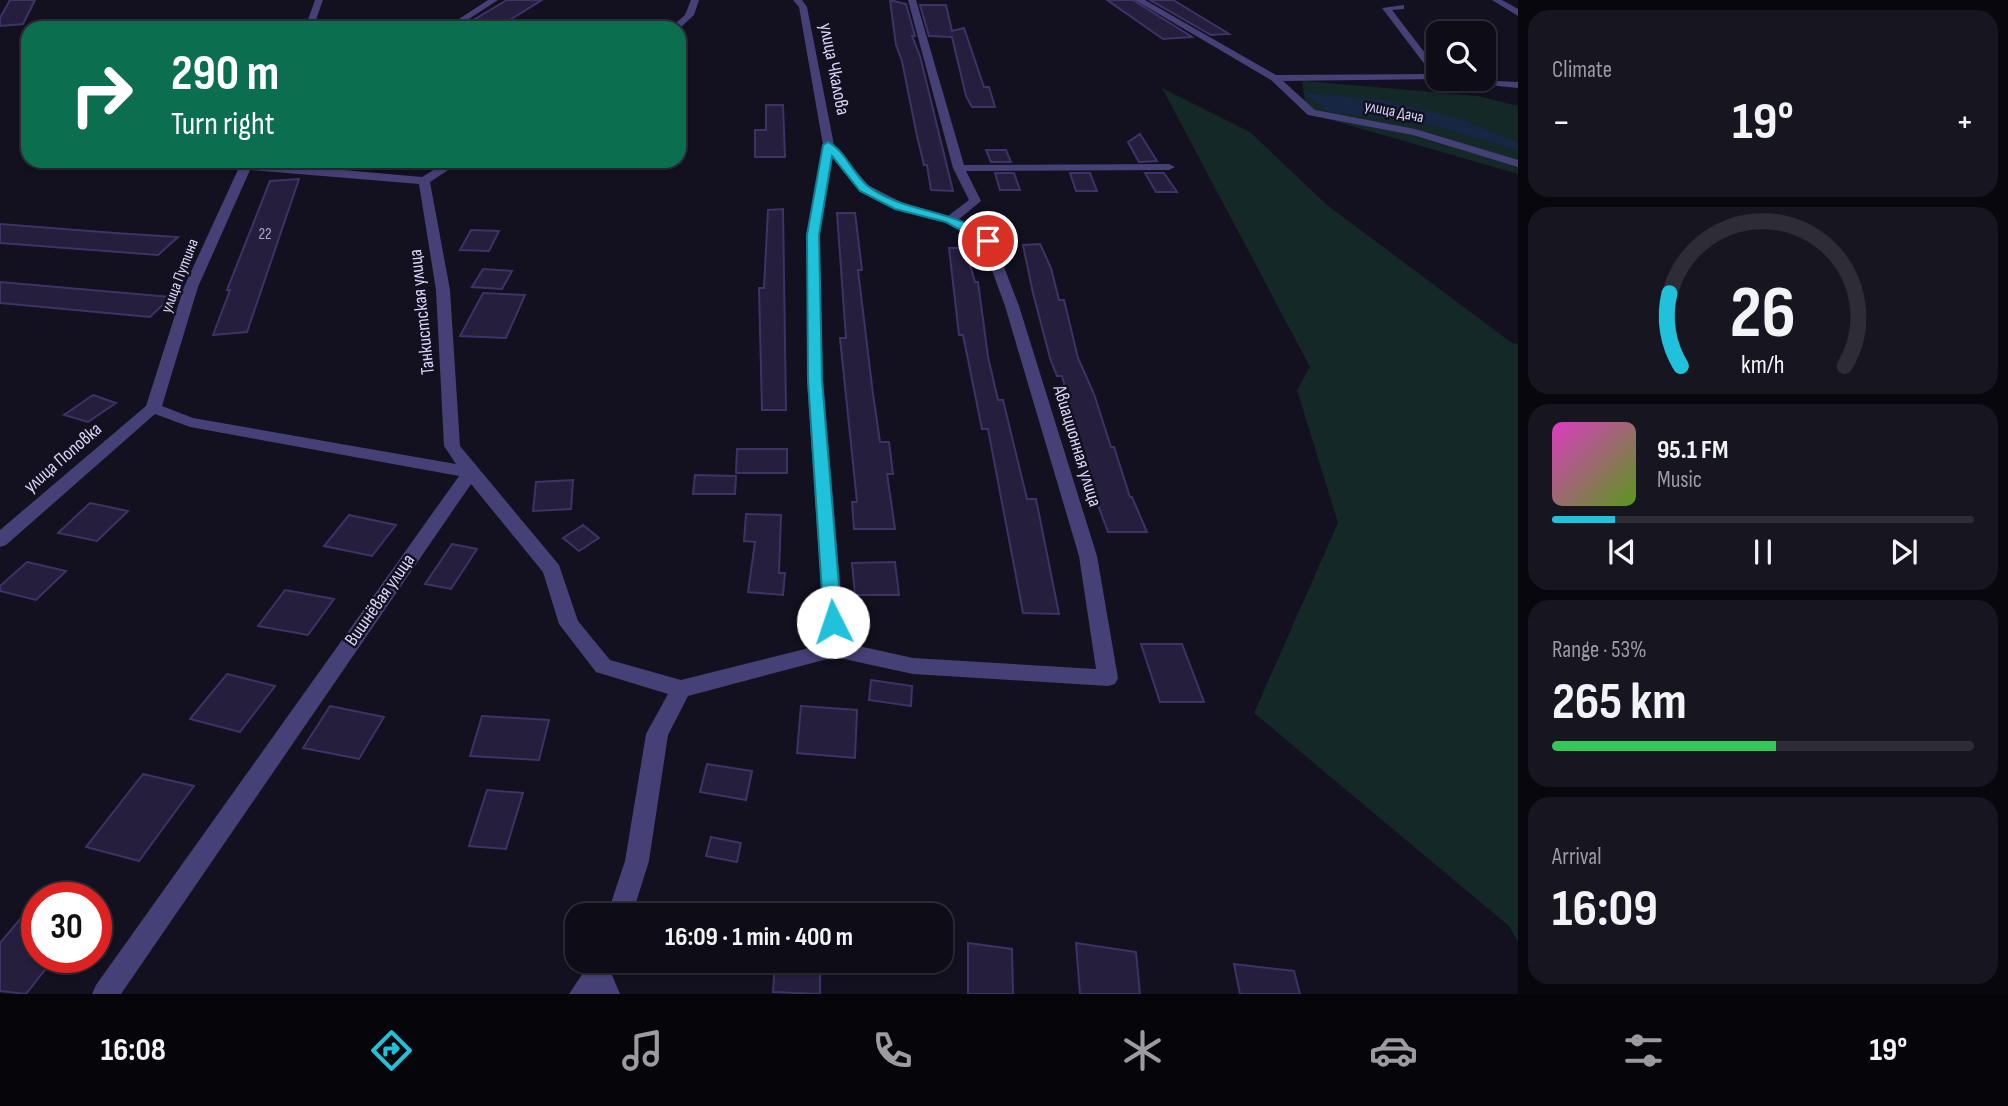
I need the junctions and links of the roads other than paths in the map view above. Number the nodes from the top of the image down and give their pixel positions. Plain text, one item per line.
1 (319, 0) edge
2 (494, 0) edge
3 (695, 0) edge
4 (797, 0) edge
5 (912, 0) edge
6 (1139, 0) edge
7 (1390, 0) edge
8 (1496, 0) edge
9 (1518, 13) edge
10 (312, 21) edge
11 (460, 21) edge
12 (684, 21) edge
13 (1426, 60) edge
14 (1426, 76) edge
15 (1274, 78) junction
16 (1496, 83) edge
17 (1518, 85) edge
18 (828, 145) junction
19 (1518, 164) edge
20 (1170, 167) dead end
21 (245, 168) edge
22 (296, 168) edge
23 (445, 168) edge
24 (959, 168) junction
25 (424, 181) junction
26 (950, 220) junction
27 (153, 408) junction
28 (470, 472) junction
29 (0, 540) edge
30 (835, 649) junction
31 (681, 689) junction
32 (623, 903) edge
33 (105, 994) edge

1 - 10 street
2 - 11 street
3 - 12 street
4 - 18 street, улица Чкалова
5 - 24 street
6 - 15 street, улица Дача
7 - 13 street
8 - 9 street
14 - 15 street, улица Дача
15 - 19 street, улица Дача
16 - 17 street
18 - 26 street
18 - 30 street, улица Чкалова
20 - 24 street
21 - 27 street, улица Путина
22 - 25 street
23 - 25 street
24 - 26 street
25 - 28 street, Танкистская улица
26 - 30 street, Авиационная улица
27 - 28 street
27 - 29 street, улица Поповка
28 - 31 street, Танкистская улица
28 - 33 street, Вишнёвая улица
30 - 31 street
31 - 32 street

